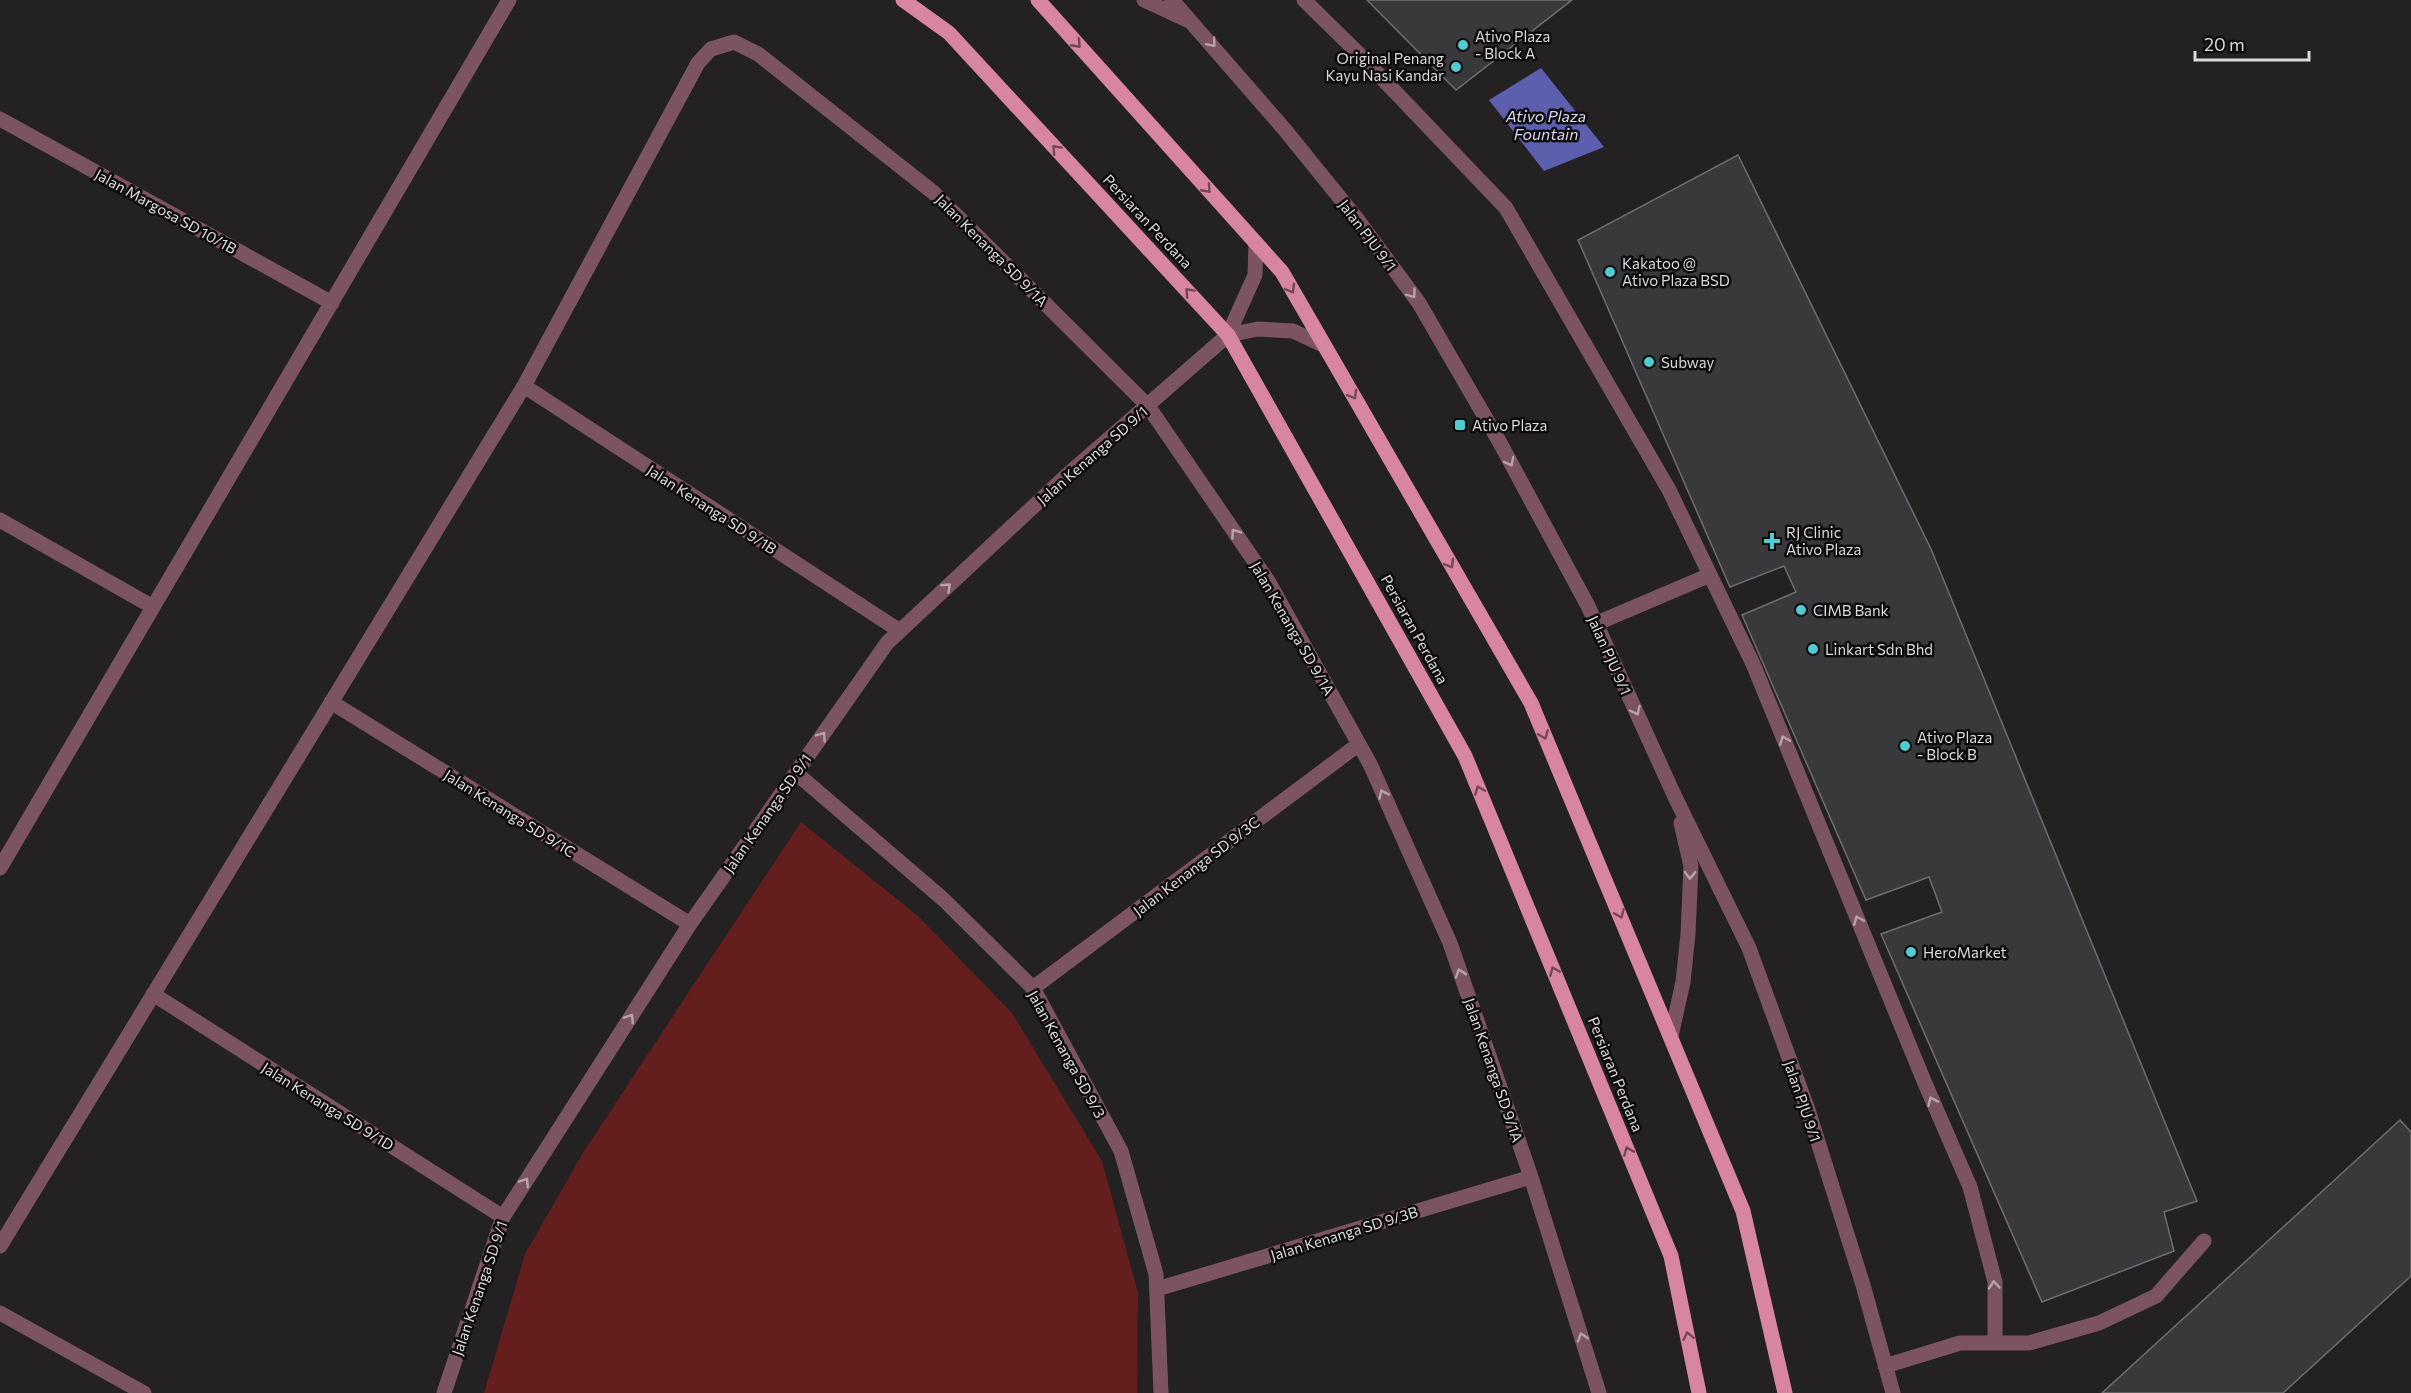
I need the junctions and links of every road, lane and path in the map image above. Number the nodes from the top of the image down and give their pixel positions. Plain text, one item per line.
1 (509, 0) edge
2 (903, 0) edge
3 (1038, 0) edge
4 (1144, 0) edge
5 (1172, 0) edge
6 (1304, 0) edge
7 (1194, 22) junction
8 (0, 119) edge
9 (1256, 243) junction
10 (332, 303) junction
11 (1228, 334) junction
12 (1323, 345) junction
13 (524, 386) junction
14 (1148, 406) junction
15 (0, 520) edge
16 (1710, 575) junction
17 (153, 607) junction
18 (1595, 624) junction
19 (900, 631) junction
20 (331, 702) junction
21 (1359, 744) junction
22 (796, 773) junction
23 (1675, 797) junction
24 (0, 868) edge
25 (690, 924) junction
26 (1033, 988) junction
27 (153, 994) junction
28 (1671, 1036) junction
29 (1531, 1177) junction
30 (503, 1217) junction
31 (2204, 1241) dead end
32 (0, 1246) edge
33 (1157, 1289) junction
34 (0, 1313) edge
35 (1995, 1343) junction
36 (1885, 1366) junction
37 (144, 1393) edge
38 (444, 1393) edge
39 (1161, 1393) edge
40 (1599, 1393) edge
41 (1699, 1393) edge
42 (1785, 1393) edge
43 (1893, 1393) edge

1 - 10 street
11 -> 2 main road, Persiaran Perdana
3 -> 9 main road
4 - 7 street
5 - 7 street, Jalan PJU 9/1
6 - 16 street
7 -> 18 street, Jalan PJU 9/1
8 - 10 street, Jalan Margosa SD 10/1B
9 - 11 street, Jalan Kenanga SD 9/1
9 -> 12 main road
10 - 17 street
11 - 12 street
11 - 14 street, Jalan Kenanga SD 9/1
41 -> 11 main road, Persiaran Perdana
12 -> 28 main road
13 - 14 street, Jalan Kenanga SD 9/1A
13 - 19 street, Jalan Kenanga SD 9/1B
13 - 20 street
19 -> 14 street, Jalan Kenanga SD 9/1
21 -> 14 street, Jalan Kenanga SD 9/1A
15 - 17 street
16 - 18 street
35 -> 16 street
17 - 24 street
18 -> 23 street, Jalan PJU 9/1
22 -> 19 street, Jalan Kenanga SD 9/1
20 - 25 street, Jalan Kenanga SD 9/1C
20 - 27 street
21 - 26 street, Jalan Kenanga SD 9/3C
29 -> 21 street, Jalan Kenanga SD 9/1A
22 - 25 street, Jalan Kenanga SD 9/1
22 - 26 street, Jalan Kenanga SD 9/3
23 -> 28 street
23 - 36 street, Jalan PJU 9/1
30 -> 25 street, Jalan Kenanga SD 9/1
26 - 33 street, Jalan Kenanga SD 9/3
27 - 30 street, Jalan Kenanga SD 9/1D
27 - 32 street
28 - 42 main road
29 - 33 street, Jalan Kenanga SD 9/3B
40 -> 29 street, Jalan Kenanga SD 9/1A
30 - 38 street, Jalan Kenanga SD 9/1
31 - 35 street
33 - 39 street, Jalan Kenanga SD 9/3
34 - 37 street
35 - 36 street
36 - 43 street, Jalan PJU 9/1

